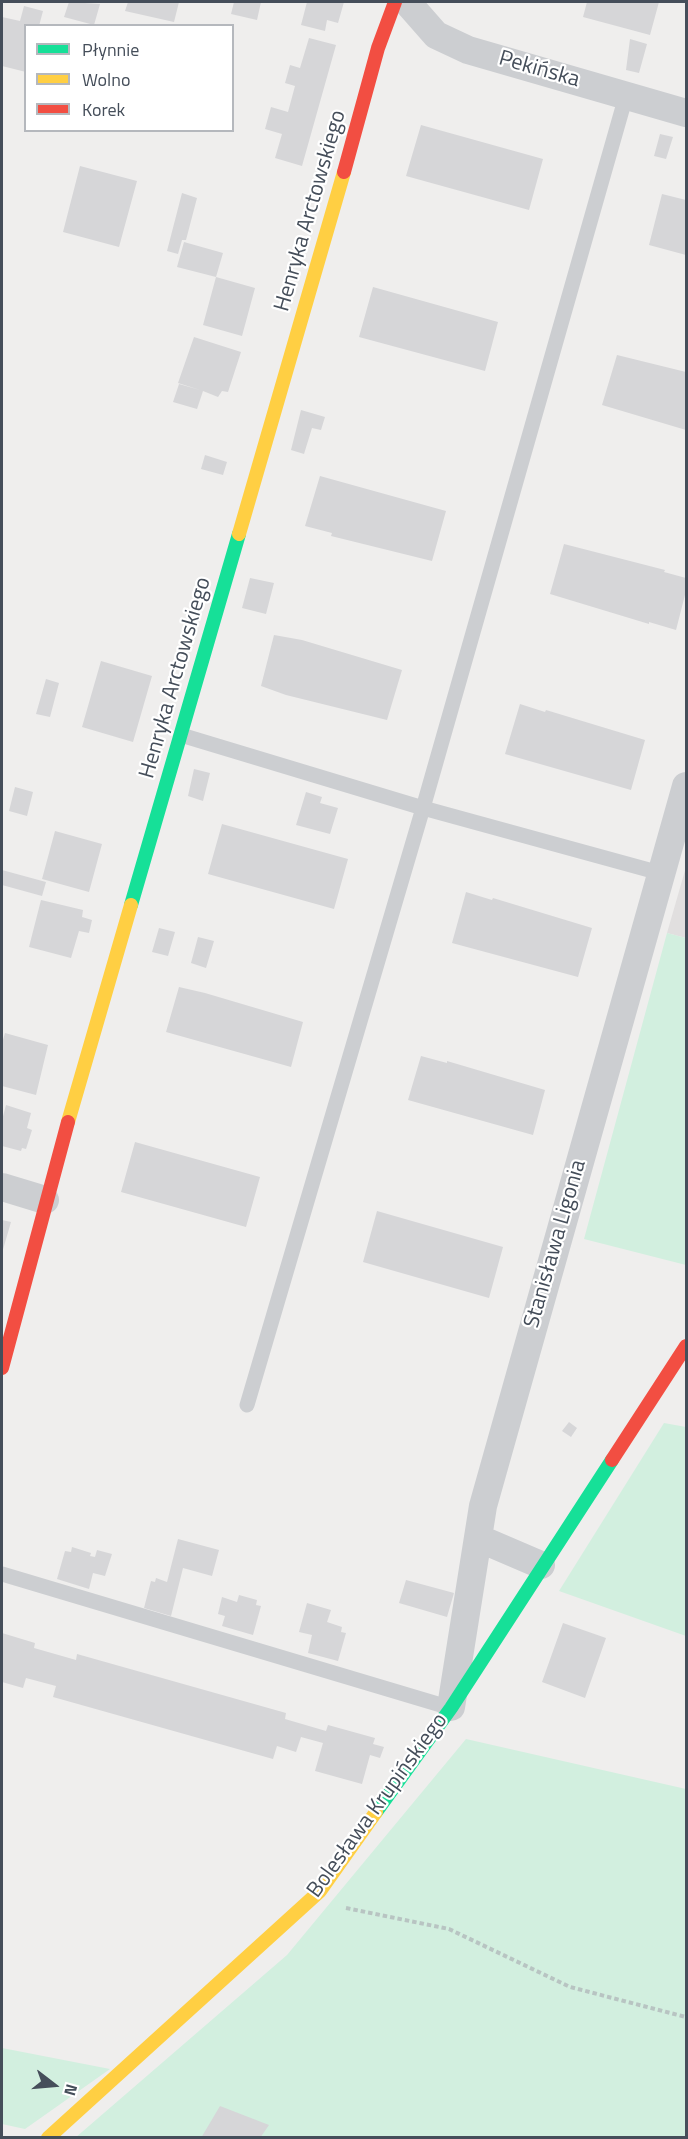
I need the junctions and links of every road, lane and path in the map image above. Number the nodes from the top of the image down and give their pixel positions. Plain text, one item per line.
1 (395, 2) edge
2 (407, 2) edge
3 (626, 96) junction
4 (687, 113) edge
5 (181, 735) junction
6 (687, 786) edge
7 (423, 807) junction
8 (660, 873) junction
9 (2, 1188) edge
10 (45, 1200) junction
11 (687, 1346) edge
12 (2, 1368) edge
13 (247, 1405) dead end
14 (478, 1538) junction
15 (541, 1565) junction
16 (2, 1574) edge
17 (451, 1708) junction
18 (320, 1891) junction
19 (687, 2017) edge
20 (48, 2138) edge

1 - 5 street, Henryka Arctowskiego
2 - 3 street, Pekińska
3 - 4 street, Pekińska
3 - 7 lane
5 - 7 lane
5 - 10 street, Henryka Arctowskiego
6 - 8 street, Stanisława Ligonia
7 - 8 lane
7 - 13 lane
8 - 14 street, Stanisława Ligonia
9 - 10 street
10 - 12 street, Henryka Arctowskiego
11 - 15 street, Bolesława Krupińskiego
14 - 15 street
14 - 17 street, Stanisława Ligonia
15 - 17 street, Bolesława Krupińskiego
16 - 17 lane
17 - 18 street, Bolesława Krupińskiego
18 - 19 path
18 - 20 street, Bolesława Krupińskiego

